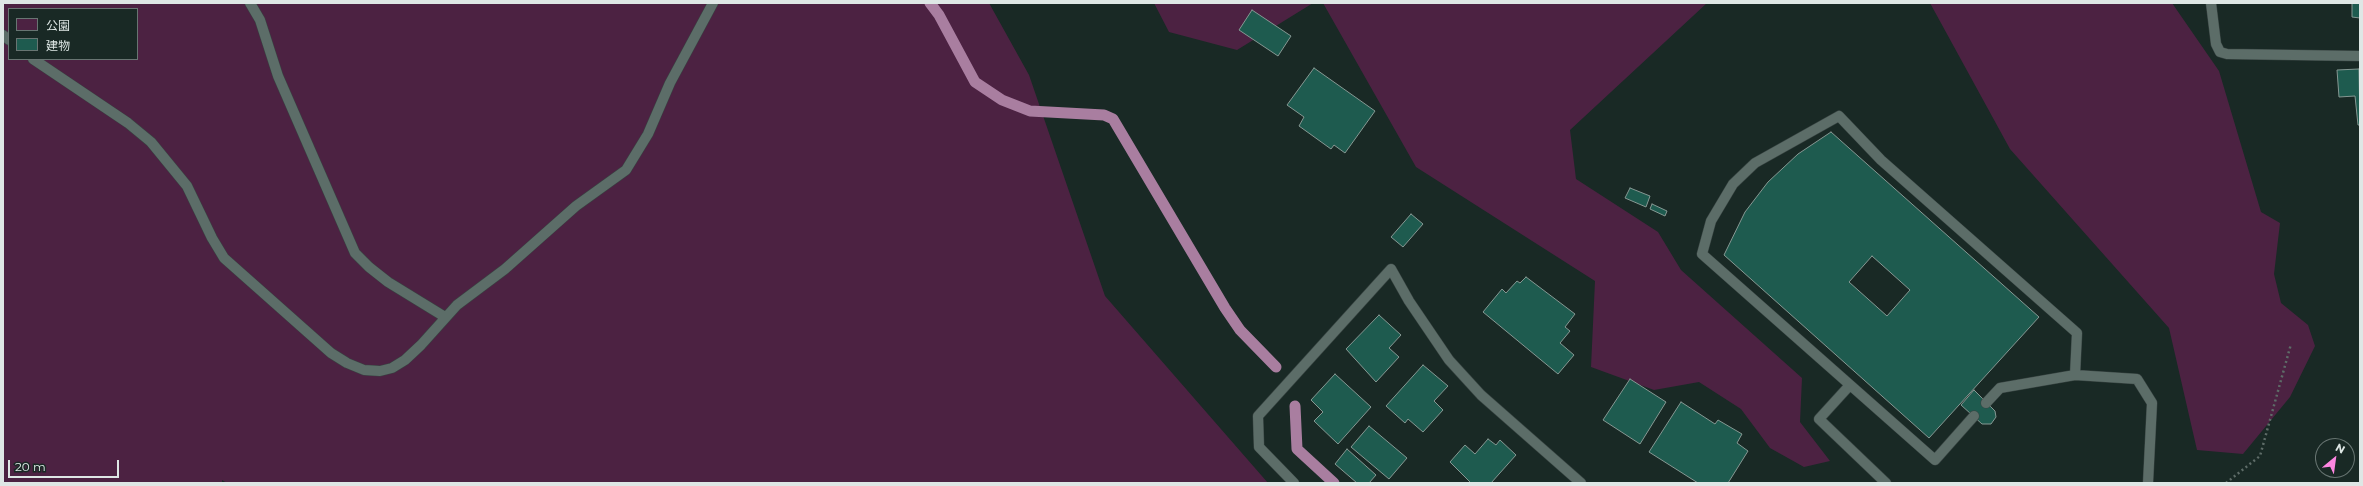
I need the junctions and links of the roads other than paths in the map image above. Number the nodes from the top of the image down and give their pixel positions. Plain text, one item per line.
1 (250, 3) edge
2 (713, 3) edge
3 (2211, 3) edge
4 (2360, 56) edge
5 (35, 60) edge
6 (445, 317) junction
7 (2075, 375) junction
8 (1850, 385) junction
9 (1986, 403) dead end
10 (1974, 416) dead end
11 (1294, 483) edge
12 (1581, 483) edge
13 (1886, 483) edge
14 (2148, 483) edge

1 - 6 lane
2 - 6 lane
3 - 4 lane
5 - 6 lane
7 - 8 lane
7 - 9 lane
7 - 14 lane
8 - 10 lane
8 - 13 lane
11 - 12 lane

